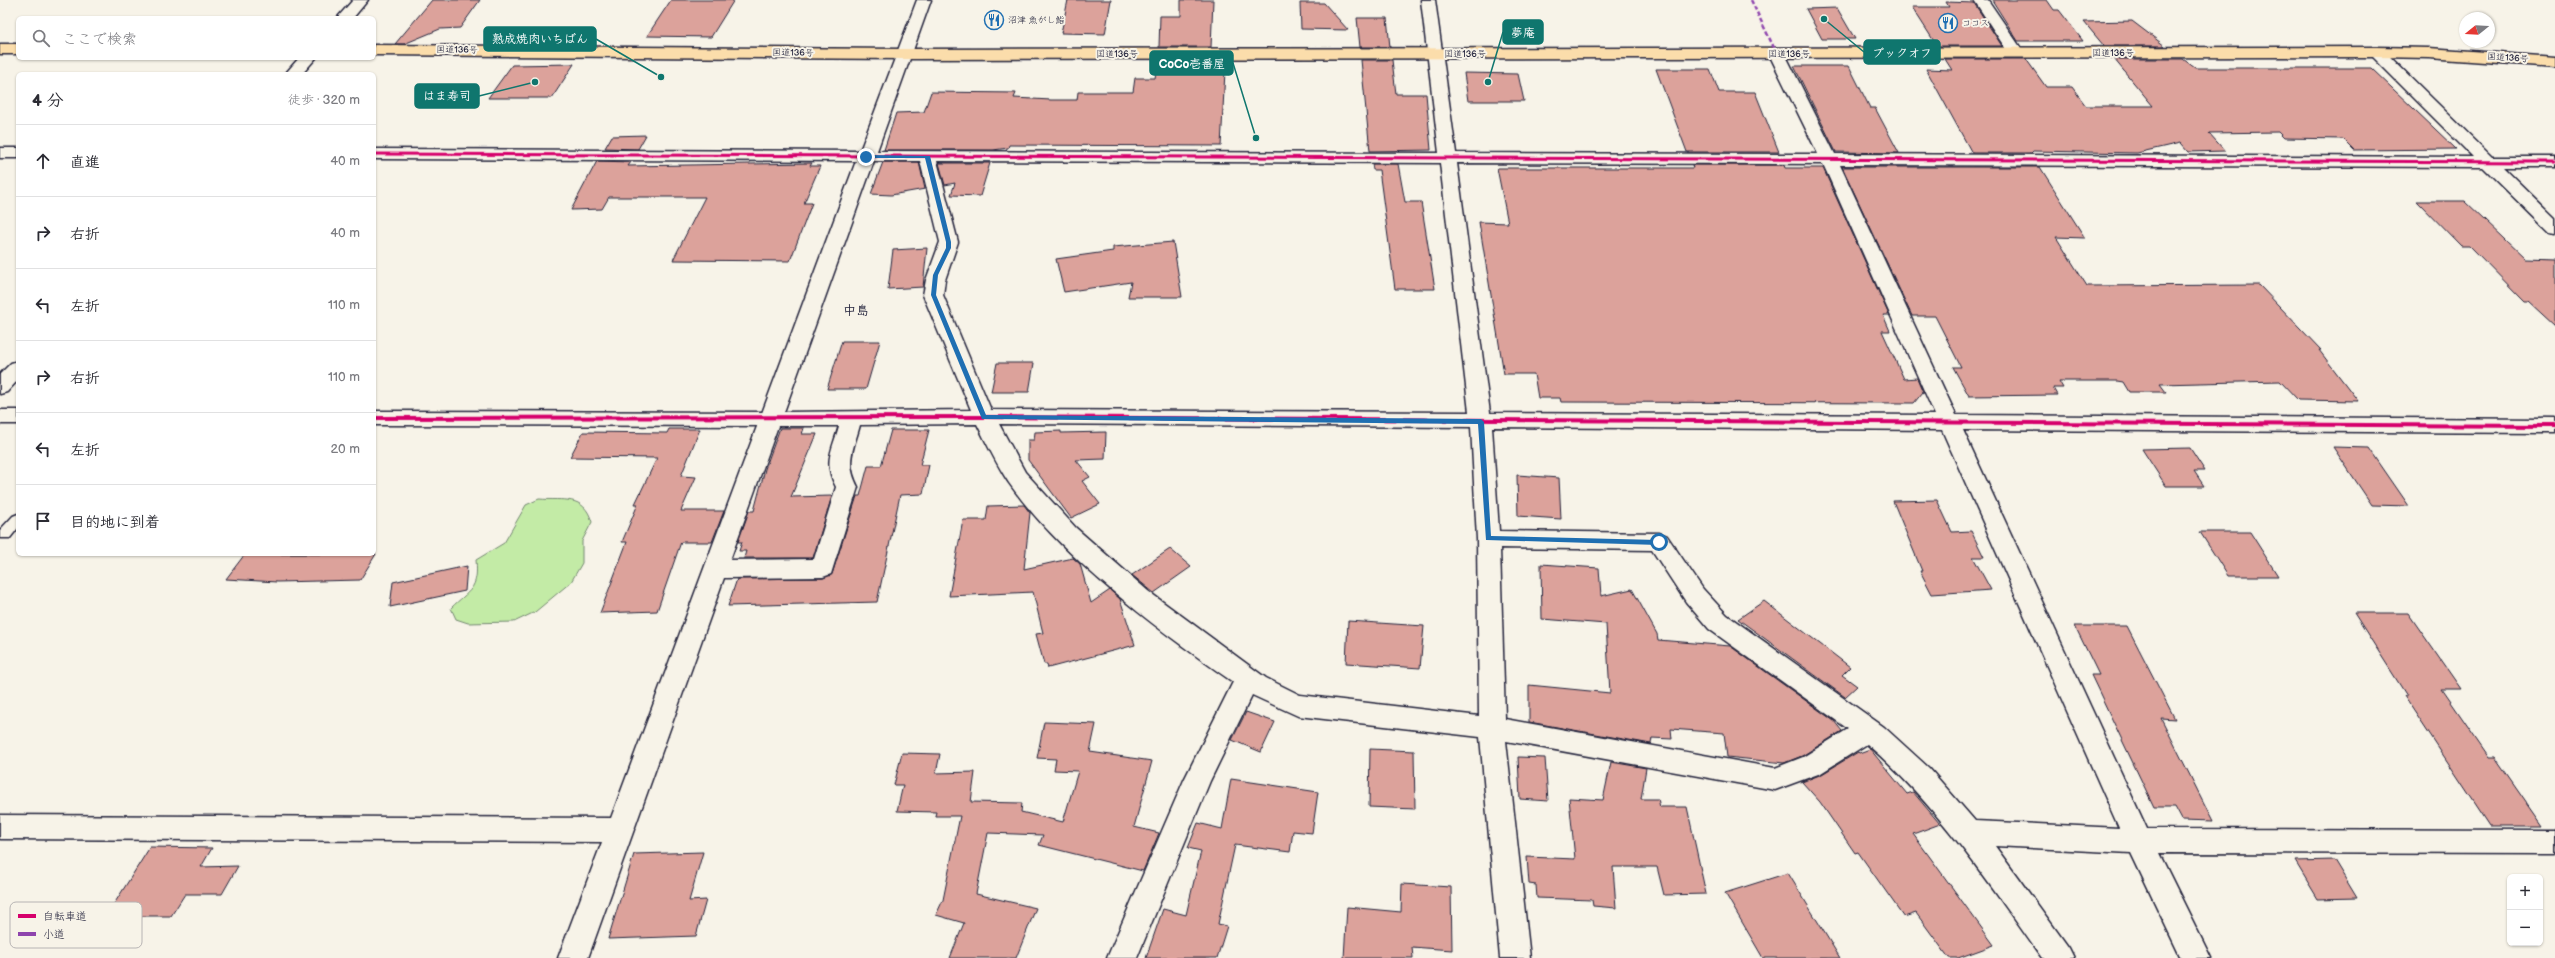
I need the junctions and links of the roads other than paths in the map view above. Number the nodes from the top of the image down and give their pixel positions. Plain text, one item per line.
1 (361, 0) edge
2 (924, 0) edge
3 (1428, 0) edge
4 (1981, 0) edge
5 (347, 16) edge
6 (0, 49) edge
7 (16, 49) edge
8 (376, 50) edge
9 (2376, 52) junction
10 (904, 54) junction
11 (1436, 54) junction
12 (1777, 54) junction
13 (2017, 54) junction
14 (306, 60) edge
15 (2555, 62) edge
16 (295, 72) edge
17 (0, 153) edge
18 (16, 153) edge
19 (376, 154) edge
20 (927, 156) junction
21 (866, 157) junction
22 (1448, 159) junction
23 (1830, 161) junction
24 (2488, 162) junction
25 (2555, 162) edge
26 (2555, 228) edge
27 (16, 370) edge
28 (0, 387) edge
29 (0, 417) edge
30 (16, 417) edge
31 (984, 417) junction
32 (376, 418) edge
33 (852, 418) junction
34 (771, 419) junction
35 (1481, 422) junction
36 (1949, 423) junction
37 (2555, 426) edge
38 (16, 521) edge
39 (5, 534) dead end
40 (1488, 539) junction
41 (716, 569) junction
42 (1247, 679) junction
43 (1492, 728) junction
44 (1867, 730) junction
45 (0, 827) edge
46 (619, 830) junction
47 (1968, 833) junction
48 (2139, 841) junction
49 (2555, 842) edge
50 (573, 958) edge
51 (1122, 958) edge
52 (1515, 958) edge
53 (2058, 958) edge
54 (2196, 958) edge

1 - 5 street
2 - 10 street
3 - 11 street
4 - 13 street
6 - 7 highway
8 - 10 highway, 国道136号
9 - 13 highway, 国道136号
9 - 15 highway, 国道136号
9 - 24 street
10 - 11 highway, 国道136号
10 - 21 street
11 - 12 highway, 国道136号
11 - 22 street
12 - 13 highway, 国道136号
12 - 23 street
14 - 16 street
17 - 18 street
19 - 21 street
20 - 21 street
20 - 22 street
20 - 31 street
21 - 34 street
22 - 23 street
22 - 35 street
23 - 24 street
23 - 36 street
24 - 25 street
24 - 26 street
27 - 28 street
29 - 30 street
31 - 33 street
31 - 35 street
31 - 42 street
32 - 34 street
33 - 34 street
33 - 41 street
34 - 41 street
35 - 36 street
35 - 40 street
36 - 37 street
36 - 48 street
38 - 39 lane
40 - 43 street
40 - 44 street
41 - 46 street
42 - 43 street
42 - 51 street
43 - 44 street
43 - 52 street
44 - 47 street
45 - 46 street
46 - 50 street
47 - 48 street
47 - 53 street
48 - 49 street
48 - 54 street

